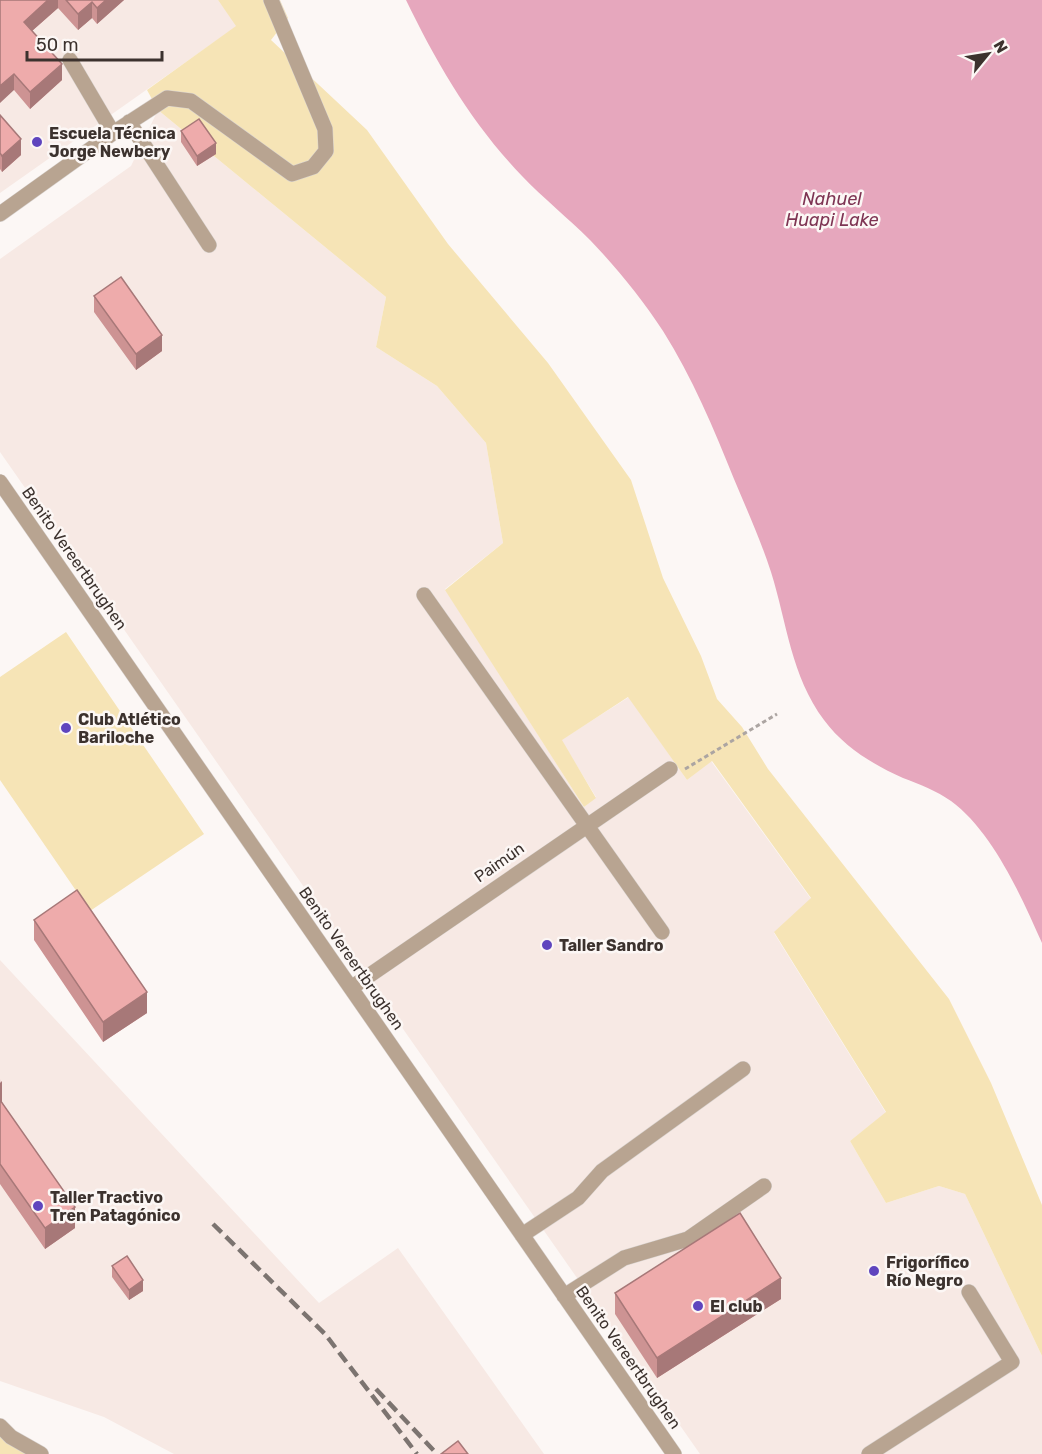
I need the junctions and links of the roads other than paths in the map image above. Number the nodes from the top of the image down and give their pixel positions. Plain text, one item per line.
1 (270, 0) edge
2 (70, 60) dead end
3 (129, 122) junction
4 (113, 133) junction
5 (0, 214) edge
6 (209, 245) dead end
7 (0, 482) edge
8 (424, 595) dead end
9 (675, 770) road end
10 (586, 824) junction
11 (662, 932) dead end
12 (351, 988) junction
13 (743, 1069) dead end
14 (764, 1186) dead end
15 (522, 1235) junction
16 (969, 1292) dead end
17 (564, 1296) junction
18 (0, 1426) edge
19 (41, 1454) edge
20 (674, 1454) edge
21 (869, 1454) edge

1 - 3 street
2 - 4 street
3 - 4 street
3 - 6 street
4 - 5 street
7 - 12 street, Benito Vereertbrughen
8 - 10 street
9 - 10 street, Paimún
10 - 11 street
10 - 12 street, Paimún
12 - 15 street, Benito Vereertbrughen
13 - 15 street
14 - 17 street
15 - 17 street, Benito Vereertbrughen
16 - 21 street
17 - 20 street, Benito Vereertbrughen
18 - 19 street

